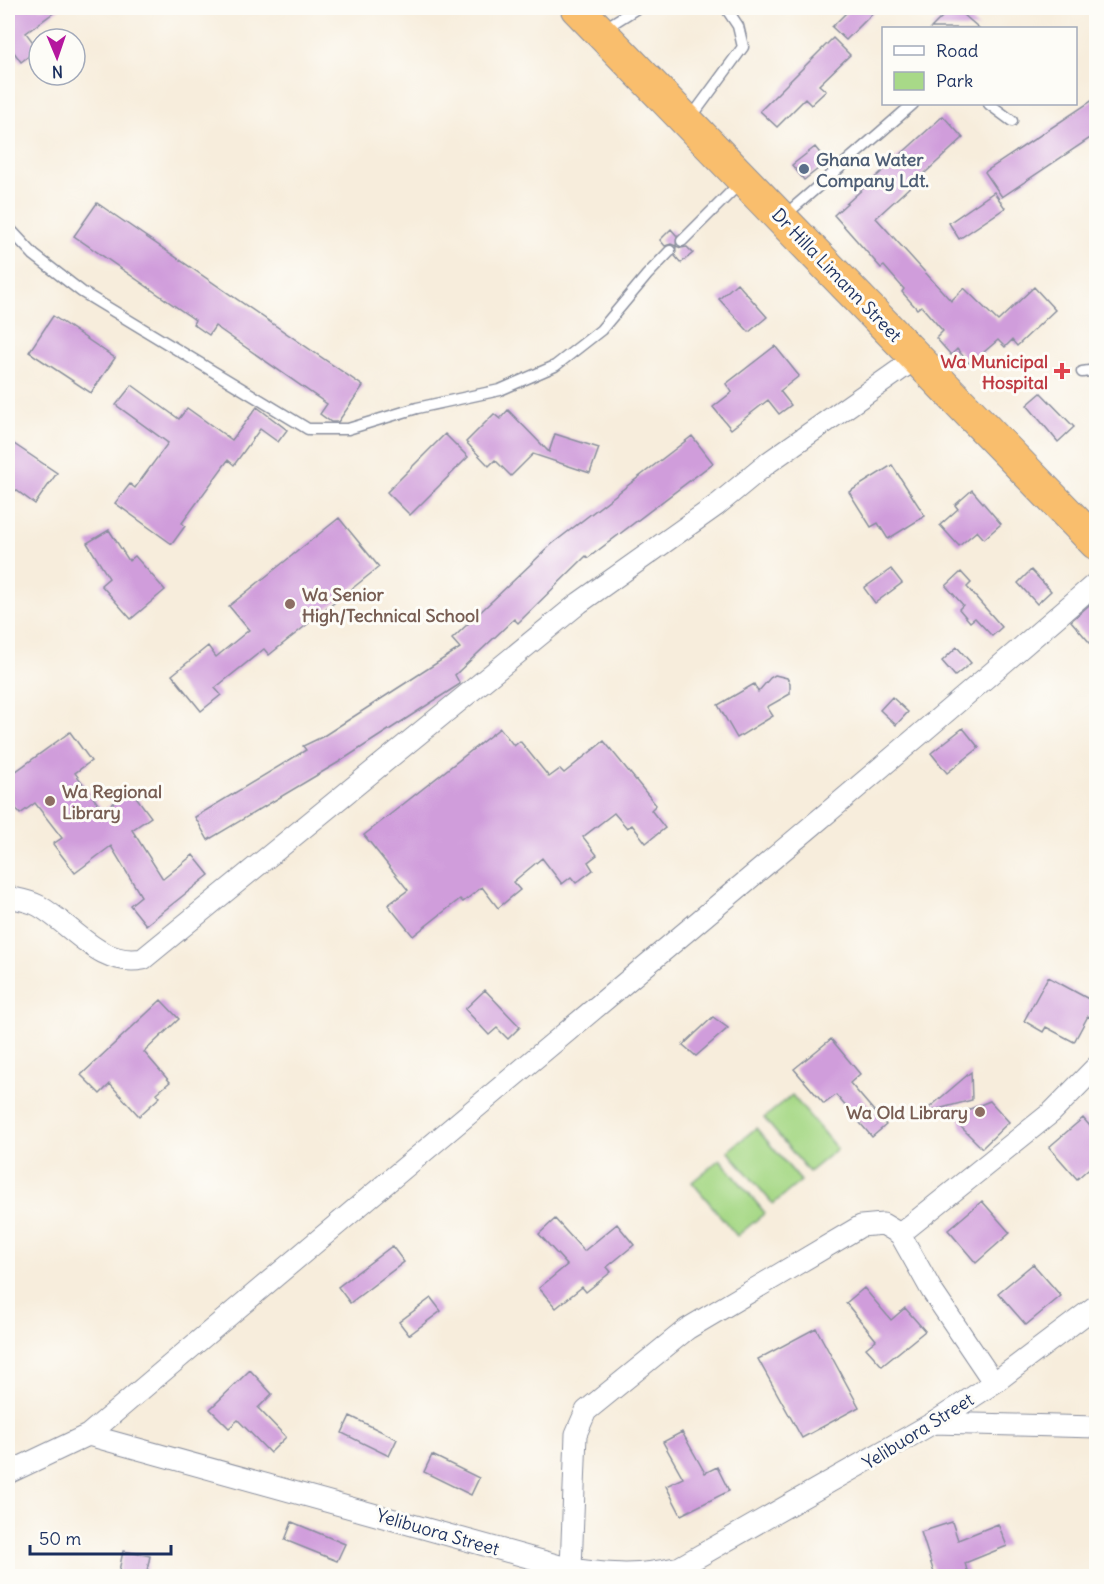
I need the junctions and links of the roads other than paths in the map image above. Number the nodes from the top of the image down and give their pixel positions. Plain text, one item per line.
1 (578, 8) edge
2 (637, 8) edge
3 (726, 8) edge
4 (599, 32) junction
5 (912, 105) edge
6 (990, 105) edge
7 (1012, 121) dead end
8 (688, 122) junction
9 (744, 179) junction
10 (781, 218) junction
11 (8, 227) edge
12 (682, 241) dead end
13 (670, 251) dead end
14 (918, 357) junction
15 (1096, 370) edge
16 (1082, 372) dead end
17 (1096, 543) edge
18 (1096, 583) edge
19 (8, 897) edge
20 (1096, 1067) edge
21 (900, 1234) junction
22 (1096, 1306) edge
23 (994, 1383) junction
24 (933, 1424) junction
25 (1096, 1427) edge
26 (88, 1435) junction
27 (8, 1473) edge
28 (571, 1569) junction
29 (682, 1572) edge
30 (614, 1576) edge

1 - 4 highway, Dr Hilla Limann Street
2 - 4 lane
3 - 8 lane
4 - 8 highway, Dr Hilla Limann Street
5 - 10 lane
6 - 7 lane
8 - 9 highway, Dr Hilla Limann Street
9 - 10 highway, Dr Hilla Limann Street
9 - 12 lane
10 - 14 highway, Dr Hilla Limann Street
11 - 13 lane
14 - 17 highway, Dr Hilla Limann Street
14 - 19 street
15 - 16 lane
18 - 26 street
20 - 21 street
21 - 23 street
21 - 28 street
22 - 23 street, Yelibuora Street
23 - 24 street, Yelibuora Street
24 - 25 street
24 - 29 street, Yelibuora Street
26 - 27 street
26 - 28 street, Yelibuora Street
28 - 30 street, Yelibuora Street
29 - 30 street, Yelibuora Street

